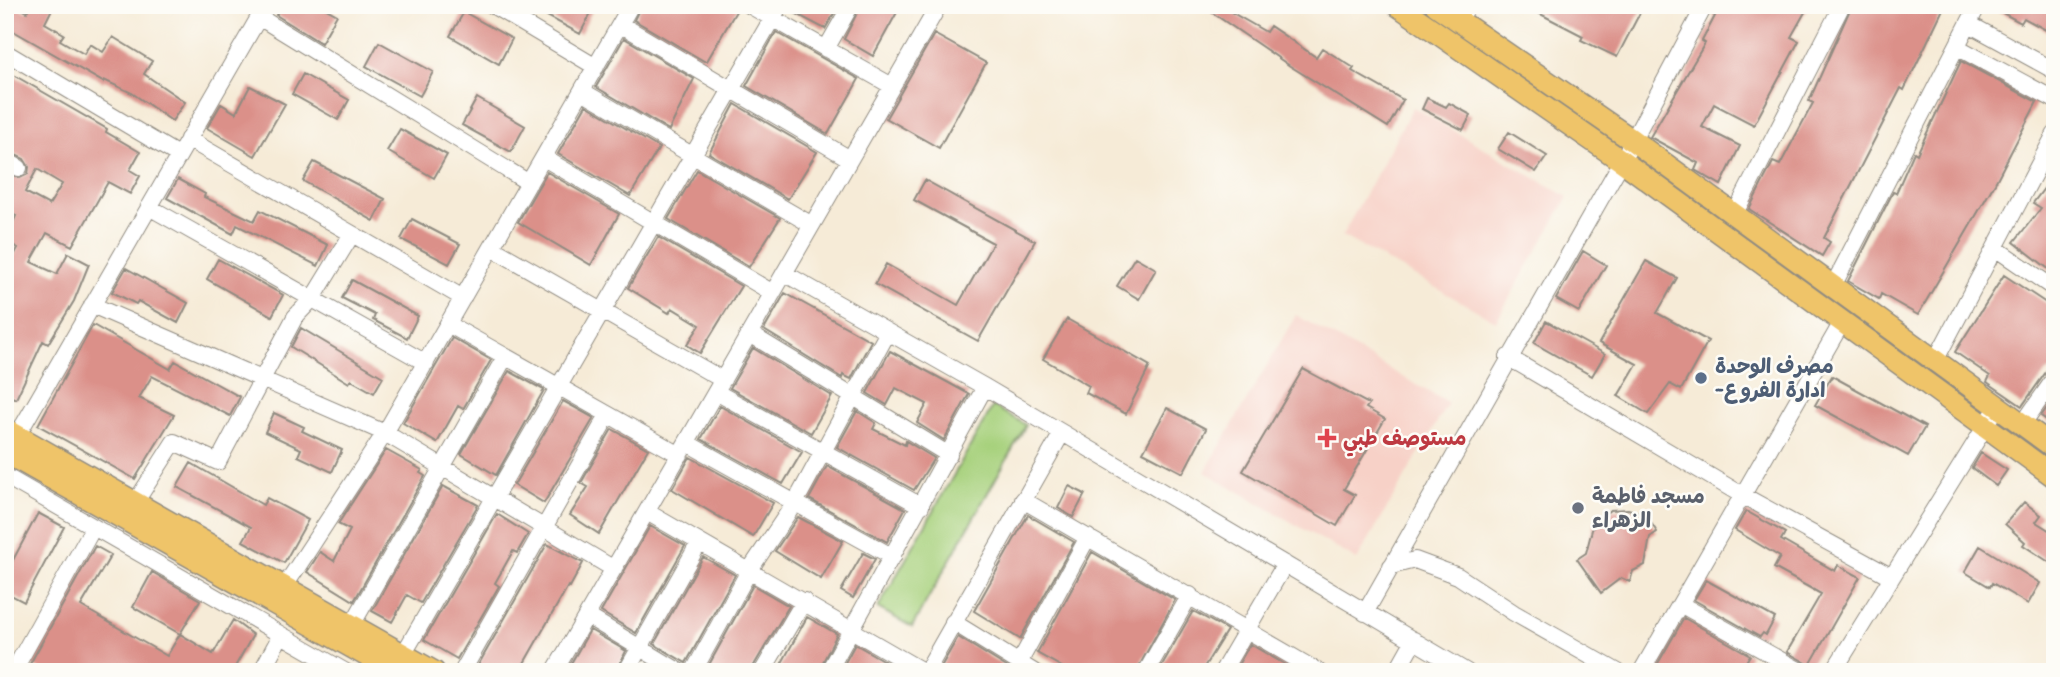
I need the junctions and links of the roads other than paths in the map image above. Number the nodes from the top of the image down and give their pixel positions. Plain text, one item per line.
1 (492, 5) edge
2 (631, 5) edge
3 (750, 5) edge
4 (851, 5) edge
5 (939, 5) edge
6 (1398, 5) edge
7 (1436, 5) edge
8 (1705, 5) edge
9 (1842, 5) edge
10 (1978, 5) edge
11 (262, 11) edge
12 (776, 12) edge
13 (1464, 13) edge
14 (620, 24) junction
15 (1969, 24) junction
16 (1957, 47) junction
17 (826, 49) junction
18 (5, 52) edge
19 (596, 67) junction
20 (2055, 71) edge
21 (892, 86) junction
22 (731, 88) junction
23 (582, 91) junction
24 (2055, 100) edge
25 (2054, 137) edge
26 (188, 139) junction
27 (1632, 140) junction
28 (178, 155) junction
29 (691, 156) junction
30 (544, 158) junction
31 (850, 159) junction
32 (1622, 161) junction
33 (529, 183) junction
34 (149, 206) junction
35 (1734, 215) junction
36 (653, 223) junction
37 (812, 225) junction
38 (352, 234) junction
39 (492, 248) junction
40 (1995, 248) junction
41 (784, 273) junction
42 (1833, 286) junction
43 (2055, 289) edge
44 (773, 293) junction
45 (313, 298) junction
46 (463, 298) junction
47 (92, 304) junction
48 (603, 312) junction
49 (448, 324) junction
50 (1841, 324) junction
51 (888, 332) junction
52 (750, 334) junction
53 (505, 357) junction
54 (1508, 357) junction
55 (1935, 361) junction
56 (426, 363) junction
57 (2055, 378) edge
58 (262, 379) junction
59 (720, 386) junction
60 (557, 387) junction
61 (985, 387) junction
62 (853, 398) junction
63 (1998, 406) junction
64 (608, 415) junction
65 (2022, 425) junction
66 (1983, 426) junction
67 (385, 433) junction
68 (1062, 433) junction
69 (9, 439) edge
70 (2055, 448) edge
71 (684, 449) junction
72 (824, 450) junction
73 (949, 455) junction
74 (442, 467) junction
75 (5, 476) edge
76 (2055, 477) edge
77 (1742, 495) junction
78 (493, 499) junction
79 (1023, 500) junction
80 (796, 501) junction
81 (135, 503) junction
82 (921, 506) junction
83 (647, 512) junction
84 (93, 528) junction
85 (545, 529) junction
86 (1088, 537) junction
87 (699, 543) junction
88 (893, 557) junction
89 (1285, 564) junction
90 (1391, 566) junction
91 (614, 569) junction
92 (749, 571) junction
93 (1891, 576) junction
94 (280, 594) junction
95 (1190, 595) junction
96 (804, 601) junction
97 (1680, 604) junction
98 (1365, 612) junction
99 (587, 616) junction
100 (953, 622) junction
101 (352, 625) junction
102 (1247, 628) junction
103 (852, 630) junction
104 (281, 635) junction
105 (1414, 640) junction
106 (640, 648) junction
107 (399, 663) edge
108 (1019, 663) junction
109 (1316, 671) edge
110 (13, 672) edge
111 (261, 672) edge
112 (346, 672) edge
113 (434, 672) edge
114 (462, 672) edge
115 (554, 672) edge
116 (626, 672) edge
117 (680, 672) edge
118 (693, 672) edge
119 (762, 672) edge
120 (828, 672) edge
121 (925, 672) edge
122 (1034, 672) edge
123 (1146, 672) edge
124 (1222, 672) edge
125 (1396, 672) edge
126 (1467, 672) edge
127 (1618, 672) edge
128 (1641, 672) edge
129 (1802, 672) edge
130 (1833, 672) edge

1 - 19 street
2 - 14 street
3 - 12 street
4 - 17 street
5 - 21 street
6 - 32 main road
7 - 13 main road
8 - 27 street
9 - 35 street
10 - 15 street
11 - 26 street
11 - 33 street
12 - 17 street
12 - 22 street
13 - 27 main road
14 - 19 street
14 - 22 street
15 - 16 street
15 - 20 street
16 - 24 street
16 - 42 street
17 - 21 street
18 - 28 street
19 - 23 street
21 - 31 street
22 - 29 street
22 - 31 street
23 - 29 street
23 - 30 street
25 - 40 street
26 - 28 street
26 - 38 street
27 - 32 street
27 - 35 main road
28 - 34 street
29 - 36 street
29 - 37 street
30 - 33 street
30 - 36 street
31 - 37 street
32 - 50 main road
32 - 54 street
33 - 39 street
34 - 45 street
34 - 47 street
35 - 42 main road
36 - 44 street
36 - 48 street
37 - 41 street
38 - 45 street
38 - 46 street
39 - 46 street
39 - 48 street
40 - 43 street
40 - 55 street
41 - 44 street
41 - 51 street
42 - 55 main road
44 - 52 street
45 - 56 street
45 - 58 street
46 - 49 street
47 - 58 street
47 - 69 street
48 - 59 street
48 - 60 street
49 - 53 street
49 - 56 street
50 - 66 main road
50 - 77 street
51 - 61 street
51 - 62 street
52 - 59 street
52 - 62 street
53 - 60 street
53 - 74 street
54 - 77 street
54 - 90 street
55 - 63 main road
56 - 67 street
57 - 65 street
58 - 67 street
58 - 81 street
59 - 71 street
59 - 72 street
60 - 64 street
60 - 78 street
61 - 68 street
61 - 73 street
62 - 72 street
62 - 73 street
63 - 65 main road
63 - 66 street
64 - 71 street
64 - 85 street
65 - 70 main road
66 - 76 main road
66 - 93 street
67 - 74 street
67 - 94 street
68 - 79 street
68 - 89 street
69 - 81 main road
69 - 94 main road
71 - 80 street
71 - 83 street
72 - 80 street
72 - 82 street
73 - 82 street
74 - 78 street
74 - 101 street
75 - 84 street
77 - 93 street
77 - 97 street
78 - 85 street
78 - 107 street
79 - 86 street
79 - 100 street
80 - 88 street
80 - 92 street
81 - 94 main road
82 - 88 street
83 - 87 street
83 - 91 street
84 - 104 street
84 - 110 street
85 - 91 street
85 - 114 street
86 - 95 street
86 - 108 street
87 - 92 street
87 - 106 street
88 - 103 street
89 - 98 street
89 - 102 street
90 - 98 street
90 - 127 street
91 - 99 street
92 - 96 street
92 - 118 street
93 - 130 street
94 - 101 main road
94 - 107 main road
95 - 102 street
95 - 123 street
96 - 103 street
96 - 119 street
97 - 128 street
97 - 129 street
98 - 105 street
99 - 106 street
99 - 115 street
100 - 108 street
100 - 121 street
101 - 107 main road
102 - 109 street
102 - 124 street
103 - 120 street
103 - 121 street
104 - 111 street
104 - 112 street
105 - 125 street
105 - 126 street
106 - 116 street
106 - 117 street
107 - 113 main road
108 - 122 street

